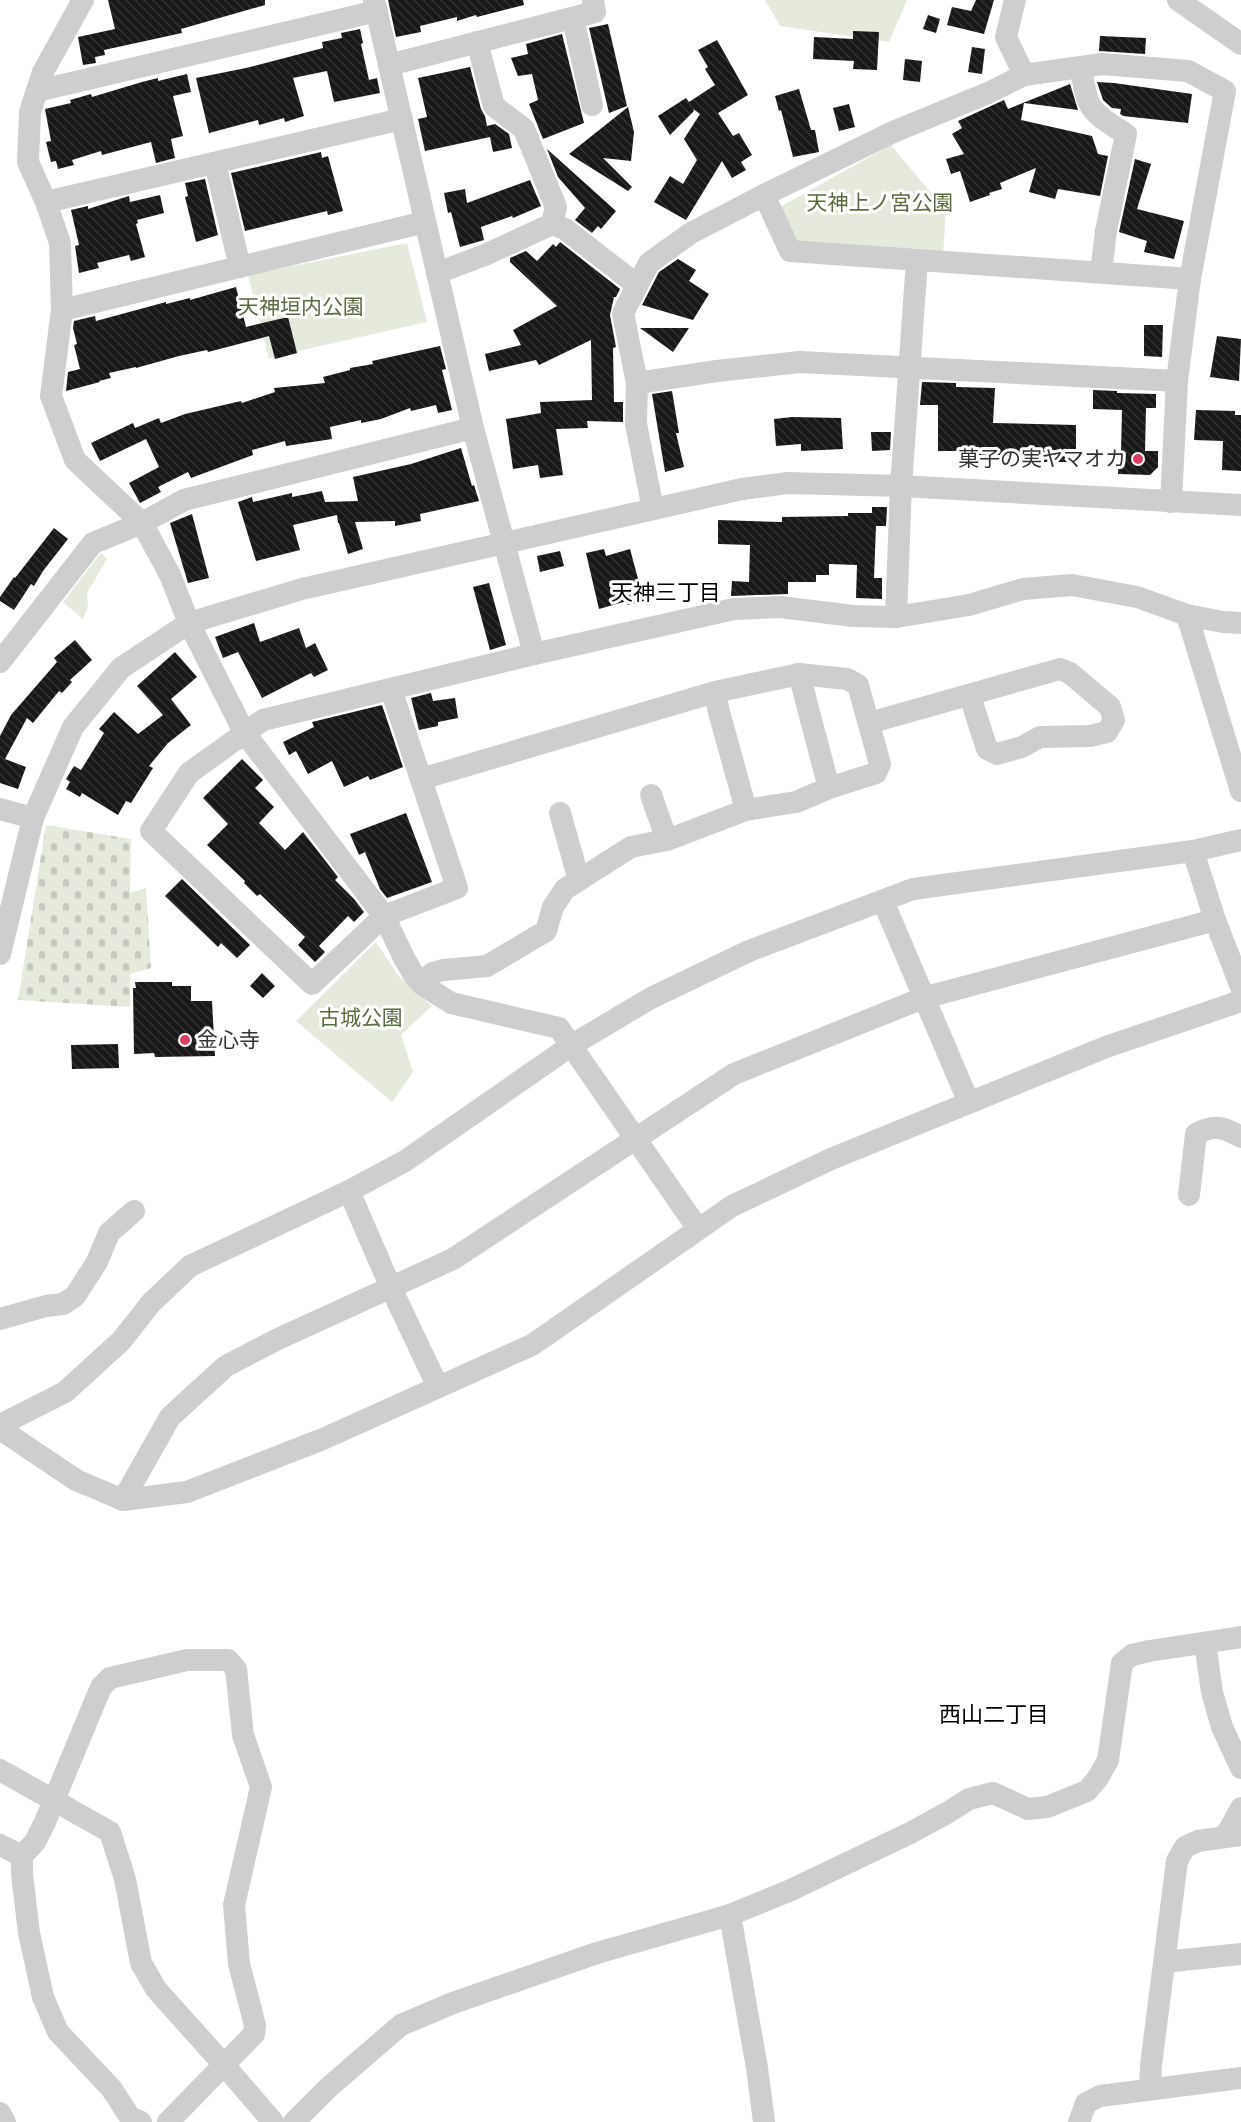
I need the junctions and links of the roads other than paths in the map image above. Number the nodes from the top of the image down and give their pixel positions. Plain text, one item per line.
1 (83, 0) edge
2 (593, 0) edge
3 (1015, 0) edge
4 (1178, 0) edge
5 (376, 5) edge
6 (573, 18) junction
7 (477, 42) junction
8 (1241, 44) edge
9 (389, 65) junction
10 (1081, 67) junction
11 (1024, 75) junction
12 (37, 91) junction
13 (592, 105) dead end
14 (402, 119) junction
15 (215, 163) junction
16 (764, 195) junction
17 (46, 202) junction
18 (425, 222) junction
19 (552, 224) junction
20 (917, 260) junction
21 (240, 267) junction
22 (1101, 272) junction
23 (437, 273) junction
24 (1190, 279) junction
25 (637, 285) junction
26 (62, 310) junction
27 (909, 367) junction
28 (1177, 381) junction
29 (637, 383) junction
30 (473, 428) junction
31 (901, 486) junction
32 (1171, 502) junction
33 (1241, 505) edge
34 (653, 509) junction
35 (142, 523) junction
36 (503, 542) junction
37 (1187, 615) junction
38 (896, 616) junction
39 (189, 623) junction
40 (1241, 623) edge
41 (534, 654) junction
42 (2, 657) edge
43 (799, 674) junction
44 (391, 689) junction
45 (716, 692) junction
46 (970, 696) junction
47 (869, 723) junction
48 (244, 732) junction
49 (421, 779) junction
50 (829, 788) junction
51 (1241, 792) edge
52 (651, 795) dead end
53 (0, 809) edge
54 (746, 810) junction
55 (560, 813) dead end
56 (33, 818) junction
57 (667, 840) junction
58 (1241, 840) edge
59 (1193, 850) junction
60 (579, 880) junction
61 (883, 901) junction
62 (384, 916) junction
63 (1215, 920) junction
64 (0, 954) edge
65 (423, 985) junction
66 (1241, 987) edge
67 (923, 998) junction
68 (1241, 1001) edge
69 (572, 1045) junction
70 (969, 1103) junction
71 (1241, 1137) edge
72 (636, 1140) junction
73 (349, 1191) junction
74 (1189, 1195) dead end
75 (134, 1211) dead end
76 (698, 1229) junction
77 (391, 1288) junction
78 (0, 1319) edge
79 (438, 1387) junction
80 (0, 1427) edge
81 (123, 1500) junction
82 (1241, 1637) edge
83 (1205, 1644) junction
84 (1241, 1768) edge
85 (0, 1770) edge
86 (53, 1799) junction
87 (1241, 1808) edge
88 (1233, 1836) edge
89 (0, 1845) edge
90 (22, 1856) junction
91 (730, 1915) junction
92 (1241, 1954) edge
93 (1164, 1962) junction
94 (224, 2065) junction
95 (1241, 2078) edge
96 (1149, 2089) junction
97 (0, 2113) edge
98 (133, 2120) edge
99 (5, 2122) edge
100 (168, 2122) edge
101 (273, 2122) edge
102 (294, 2122) edge
103 (764, 2122) edge
104 (1079, 2122) edge

1 - 12 street
2 - 6 street
3 - 11 street
4 - 8 street
5 - 9 street
5 - 12 street
6 - 7 street
6 - 13 street
7 - 9 street
7 - 19 street
9 - 14 street
10 - 11 street
10 - 22 street
10 - 24 street
11 - 16 street
12 - 17 street
14 - 15 street
14 - 18 street
15 - 17 street
15 - 21 street
16 - 20 street
16 - 25 street
17 - 26 street
18 - 21 street
18 - 23 street
19 - 23 street
19 - 25 street
20 - 22 street
20 - 27 street
21 - 26 street
22 - 24 street
23 - 30 street
24 - 28 street
25 - 29 street
26 - 35 street
27 - 28 street
27 - 29 street
27 - 31 street
28 - 32 street
29 - 34 street
30 - 35 street
30 - 36 street
31 - 32 street
31 - 34 street
31 - 38 street
32 - 33 street
34 - 36 street
35 - 39 street
35 - 42 street
36 - 39 street
36 - 41 street
37 - 38 street
37 - 40 street
37 - 51 street
38 - 41 street
39 - 48 street
39 - 56 street
41 - 44 street
43 - 45 street
43 - 47 street
43 - 50 street
44 - 48 street
44 - 49 street
45 - 49 street
45 - 54 street
46 - 46 street
46 - 47 street
47 - 50 street
48 - 62 street
48 - 62 street
49 - 62 street
50 - 54 street
52 - 57 street
53 - 56 street
54 - 57 street
55 - 60 street
56 - 64 street
57 - 60 street
58 - 59 street
59 - 61 street
59 - 63 street
60 - 65 street
61 - 67 street
61 - 69 street
62 - 65 street
63 - 66 street
63 - 67 street
65 - 69 street
67 - 70 street
67 - 72 street
68 - 70 street
69 - 72 street
69 - 73 street
70 - 76 street
71 - 74 street
72 - 76 street
72 - 77 street
73 - 77 street
73 - 80 street
75 - 78 street
76 - 79 street
77 - 79 street
77 - 81 street
79 - 81 street
80 - 81 street
82 - 83 street
83 - 84 street
83 - 91 street
85 - 86 street
86 - 90 street
86 - 94 street
86 - 94 street
87 - 88 street
88 - 93 street
89 - 90 street
90 - 98 street
91 - 102 street
91 - 103 street
92 - 93 street
93 - 96 street
94 - 100 street
94 - 101 street
95 - 96 street
96 - 104 street
97 - 99 street

